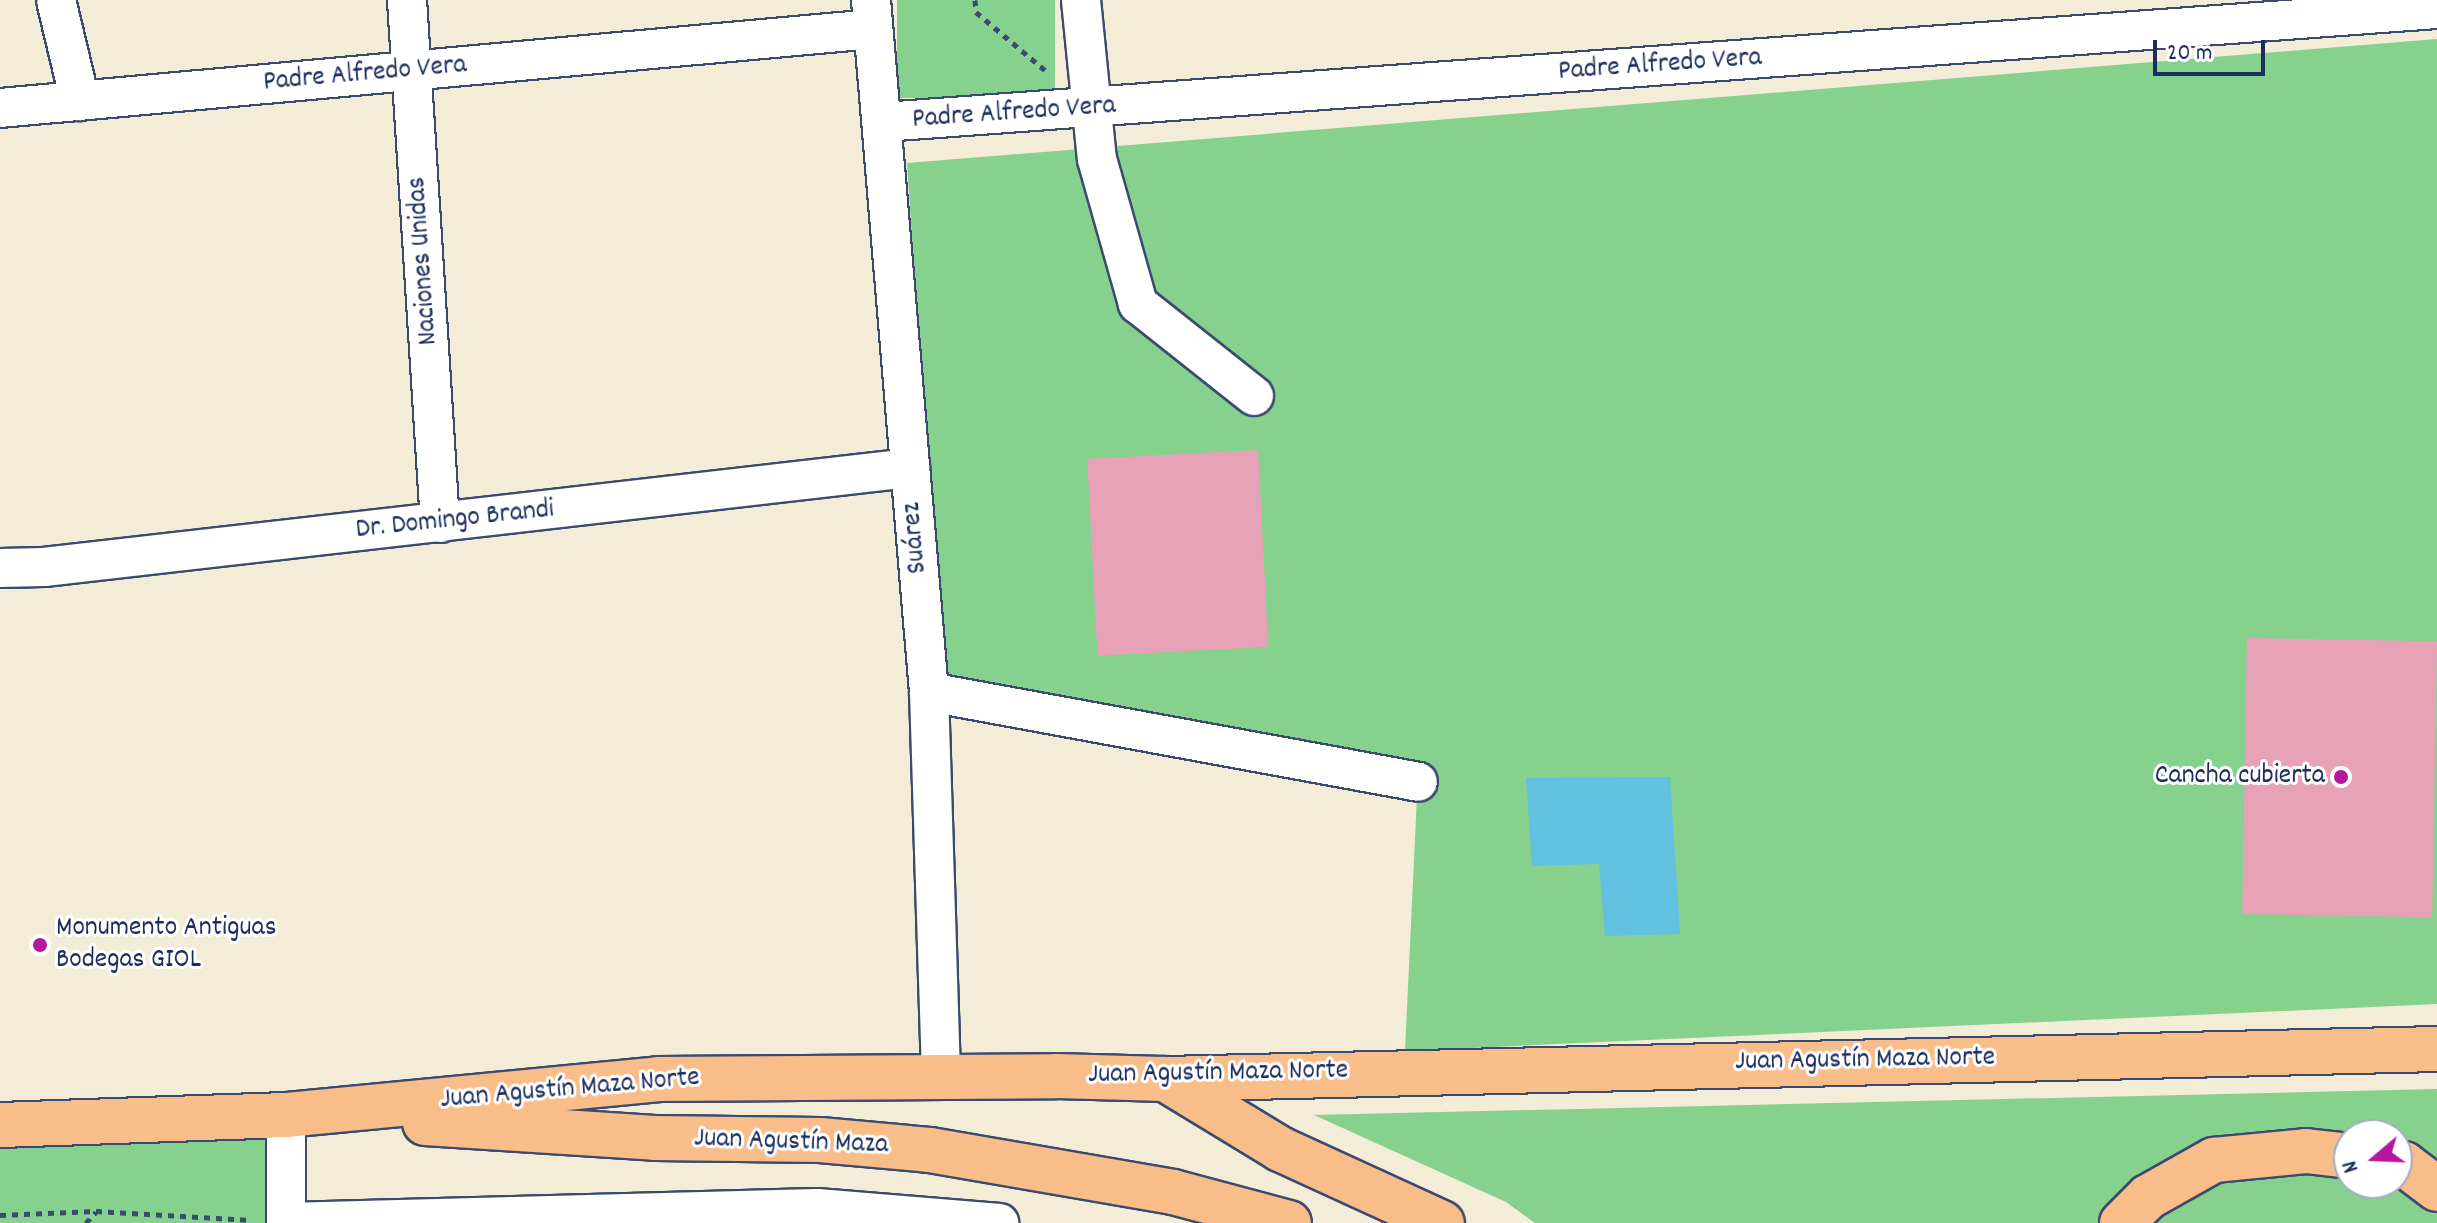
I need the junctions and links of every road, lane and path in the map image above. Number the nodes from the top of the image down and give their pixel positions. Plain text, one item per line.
1 (56, 0) edge
2 (407, 0) edge
3 (975, 0) edge
4 (1081, 0) edge
5 (2437, 9) edge
6 (2210, 13) edge
7 (872, 14) edge
8 (411, 71) junction
9 (80, 101) junction
10 (0, 108) edge
11 (1090, 109) junction
12 (883, 122) junction
13 (1254, 396) dead end
14 (910, 468) junction
15 (440, 523) junction
16 (0, 568) edge
17 (929, 692) junction
18 (1418, 782) dead end
19 (2437, 1049) edge
20 (941, 1078) junction
21 (1165, 1079) junction
22 (286, 1115) junction
23 (0, 1125) edge
24 (2333, 1154) edge
25 (2413, 1171) edge
26 (2437, 1189) edge
27 (96, 1211) junction
28 (0, 1215) edge
29 (286, 1222) edge
30 (86, 1223) edge
31 (999, 1223) edge
32 (1289, 1223) edge
33 (1442, 1223) edge
34 (2122, 1223) edge

1 - 9 street
2 - 8 street, Naciones Unidas
3 - 11 path
4 - 11 street
5 - 6 street, Padre Alfredo Vera
6 - 11 street, Padre Alfredo Vera
7 - 8 street, Padre Alfredo Vera
7 - 12 street, Suárez
8 - 9 street, Padre Alfredo Vera
8 - 15 street, Naciones Unidas
9 - 10 street, Padre Alfredo Vera
11 - 12 street, Padre Alfredo Vera
11 - 13 street
12 - 14 street, Suárez
14 - 15 street, Dr. Domingo Brandi
14 - 17 street, Suárez
15 - 16 street, Dr. Domingo Brandi
17 - 18 street
17 - 20 street, Suárez
19 - 21 main road, Juan Agustín Maza Norte
20 - 21 main road, Juan Agustín Maza Norte
20 - 22 main road, Juan Agustín Maza Norte
21 - 33 main road
22 - 23 main road, Juan Agustín Maza Norte
22 - 29 street
22 - 32 main road, Juan Agustín Maza
24 - 34 main road
25 - 26 main road
27 - 28 path
27 - 29 path
27 - 30 path
29 - 31 street

